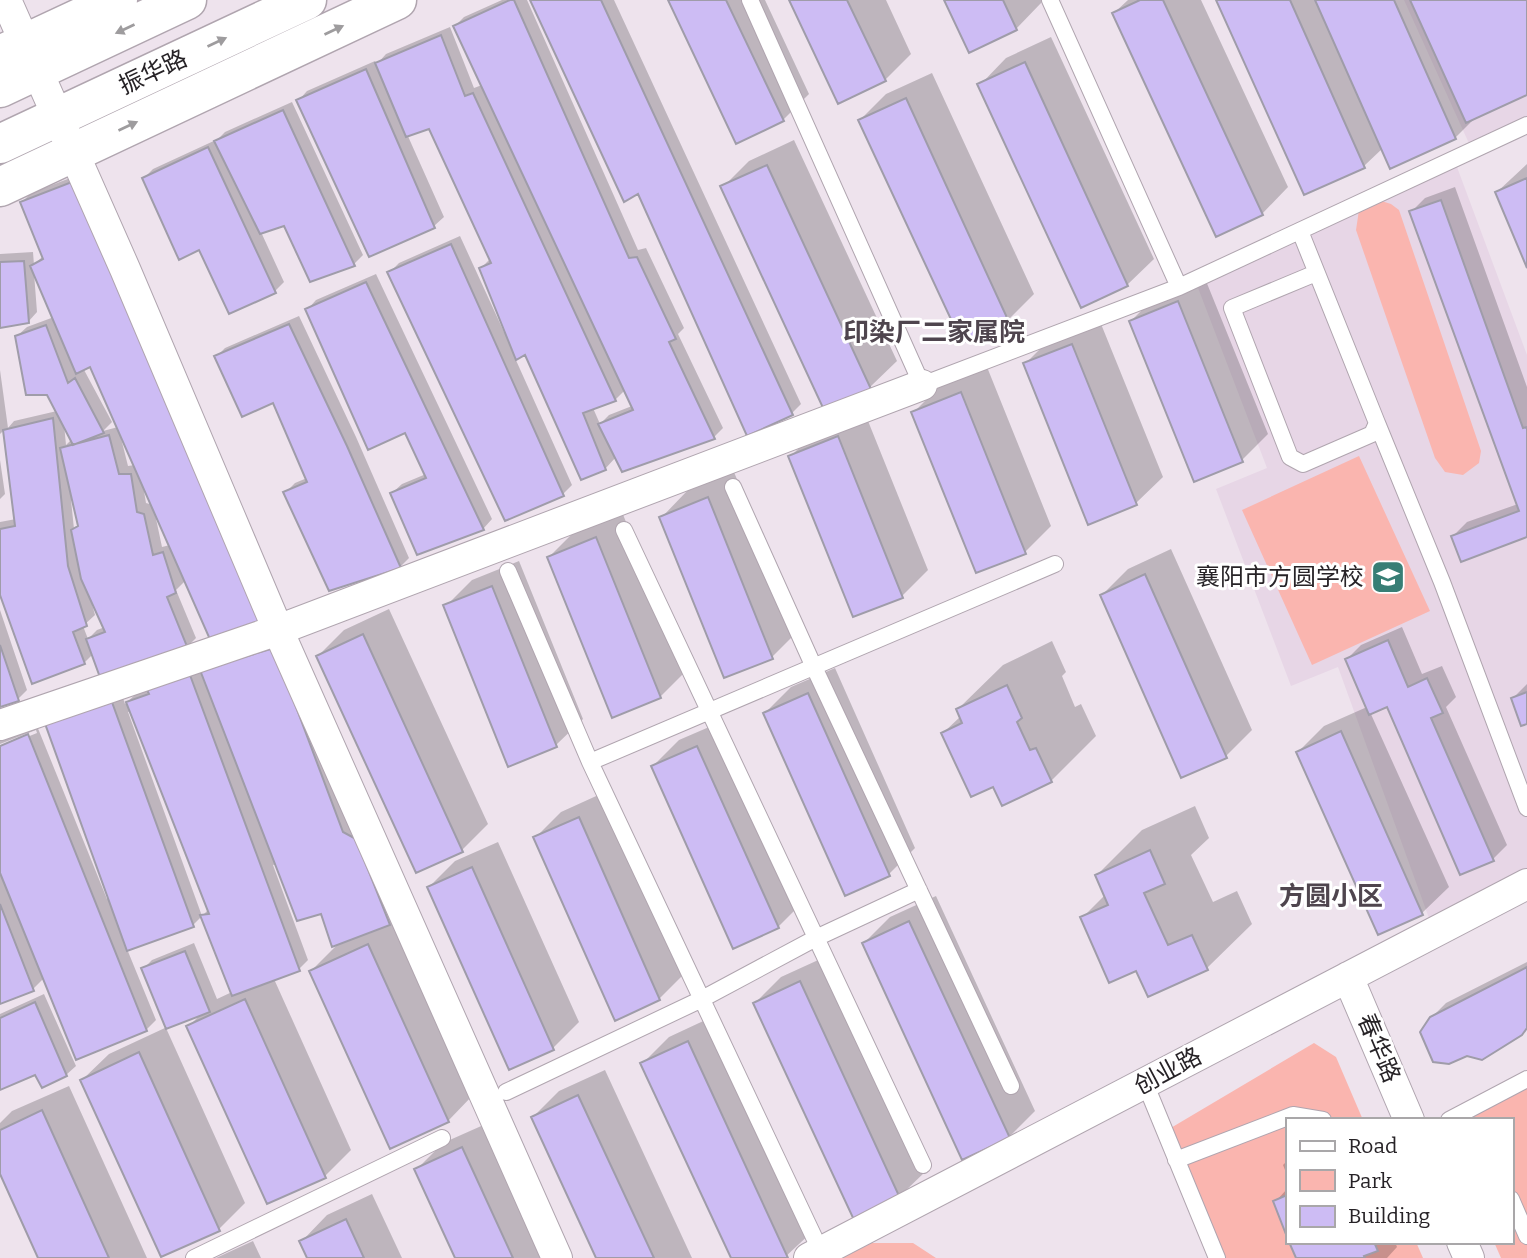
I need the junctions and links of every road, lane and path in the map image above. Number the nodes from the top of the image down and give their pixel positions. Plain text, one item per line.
1 (6, 0) edge
2 (118, 0) edge
3 (187, 0) edge
4 (307, 0) edge
5 (397, 0) edge
6 (750, 0) edge
7 (1050, 0) edge
8 (21, 56) edge
9 (0, 88) edge
10 (58, 117) junction
11 (1527, 125) edge
12 (0, 144) edge
13 (73, 152) junction
14 (0, 187) edge
15 (1300, 231) junction
16 (1316, 273) junction
17 (1179, 287) junction
18 (922, 385) junction
19 (1377, 423) junction
20 (733, 487) dead end
21 (624, 530) dead end
22 (1055, 564) dead end
23 (508, 571) dead end
24 (278, 630) junction
25 (813, 665) junction
26 (709, 710) junction
27 (0, 725) edge
28 (590, 762) junction
29 (1527, 807) edge
30 (1527, 884) edge
31 (919, 890) junction
32 (816, 938) junction
33 (1348, 977) junction
34 (702, 999) junction
35 (1527, 1079) edge
36 (1144, 1083) junction
37 (1011, 1086) dead end
38 (506, 1092) dead end
39 (1475, 1114) edge
40 (1316, 1118) edge
41 (1408, 1118) edge
42 (1458, 1118) edge
43 (443, 1138) dead end
44 (1176, 1160) junction
45 (923, 1166) dead end
46 (1513, 1204) edge
47 (1527, 1236) edge
48 (815, 1255) edge
49 (194, 1258) edge
50 (557, 1258) edge
51 (1217, 1258) edge

1 - 8 street
2 - 8 main road
3 -> 8 main road, 振华路
10 -> 4 main road, 振华路
13 -> 5 main road
6 - 18 lane
7 - 17 lane
8 - 9 main road, 振华路
8 - 10 street
10 - 12 main road, 振华路
10 - 13 street
11 - 15 lane
13 - 14 main road
13 - 24 street
15 - 16 lane
15 - 17 lane
16 - 19 lane
16 - 19 lane
17 - 18 lane
18 - 24 street
19 - 29 lane
20 - 25 lane
21 - 26 lane
22 - 25 lane
23 - 28 lane
24 - 27 street
24 - 50 street
25 - 26 lane
25 - 31 lane
26 - 28 lane
26 - 32 lane
28 - 34 lane
30 - 33 street, 创业路
31 - 32 lane
31 - 37 lane
32 - 34 lane
32 - 45 lane
33 - 36 street, 创业路
33 - 41 street, 春华路
34 - 38 lane
34 - 48 lane
35 - 39 lane
36 - 44 lane
36 - 48 street, 创业路
39 - 42 lane
40 - 44 lane
43 - 49 lane
44 - 51 lane
46 - 47 lane

